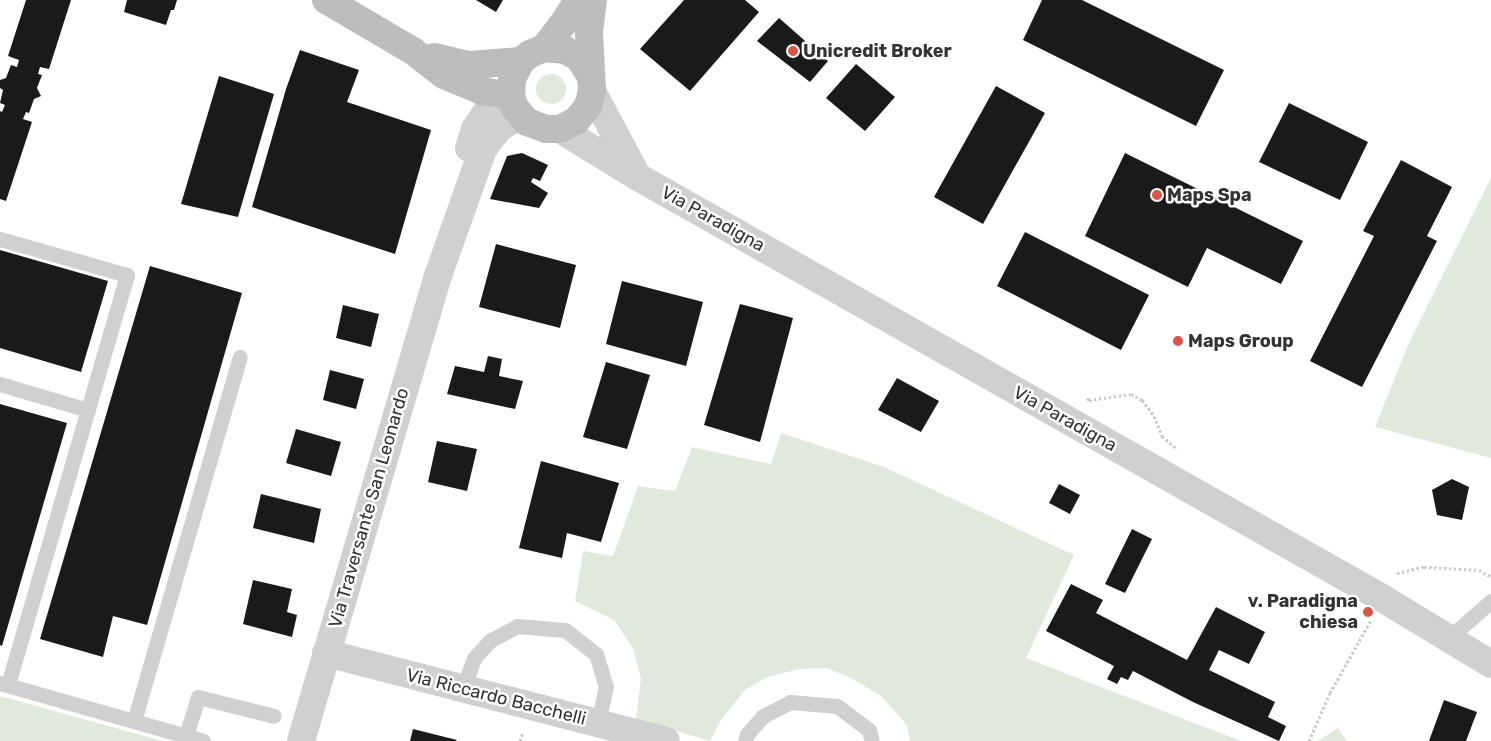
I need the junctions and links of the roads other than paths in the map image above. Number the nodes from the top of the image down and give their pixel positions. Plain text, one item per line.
1 (326, 0) edge
2 (578, 0) edge
3 (593, 0) edge
4 (413, 52) junction
5 (533, 54) junction
6 (444, 75) junction
7 (591, 83) junction
8 (516, 106) junction
9 (475, 129) junction
10 (560, 129) junction
11 (638, 177) junction
12 (0, 238) edge
13 (438, 276) junction
14 (240, 357) dead end
15 (0, 384) edge
16 (88, 410) junction
17 (1491, 601) edge
18 (1449, 638) junction
19 (326, 653) junction
20 (1491, 664) edge
21 (4, 684) edge
22 (462, 690) junction
23 (274, 716) dead end
24 (134, 721) junction
25 (598, 723) junction
26 (186, 736) junction
27 (203, 741) edge
28 (301, 741) edge
29 (666, 741) edge
30 (745, 741) edge
31 (872, 741) edge

1 - 4 street, Via Paradigna
2 - 5 street
3 - 7 street
4 - 5 street, Via Paradigna
4 - 6 street, Via Paradigna
5 - 7 street, Via Paradigna
5 - 8 street
6 - 8 street, Via Paradigna
6 - 9 street, Via Paradigna
7 - 10 street
7 - 11 street, Via Paradigna
8 - 9 street, Via Traversante San Leonardo
8 - 10 street, Via Paradigna
8 - 13 street, Via Traversante San Leonardo
9 - 13 street, Via Traversante San Leonardo
10 - 11 street, Via Paradigna
11 - 18 street, Via Paradigna
12 - 16 lane
13 - 19 street, Via Traversante San Leonardo
14 - 24 lane
15 - 16 lane
16 - 21 lane
17 - 18 lane
18 - 20 street, Via Paradigna
19 - 22 street, Via Riccardo Bacchelli
19 - 28 street, Via Traversante San Leonardo
21 - 24 lane
22 - 25 street, Via Riccardo Bacchelli
22 - 25 lane
23 - 26 lane
24 - 26 lane
25 - 29 street, Via Riccardo Bacchelli
26 - 27 lane
30 - 31 lane

